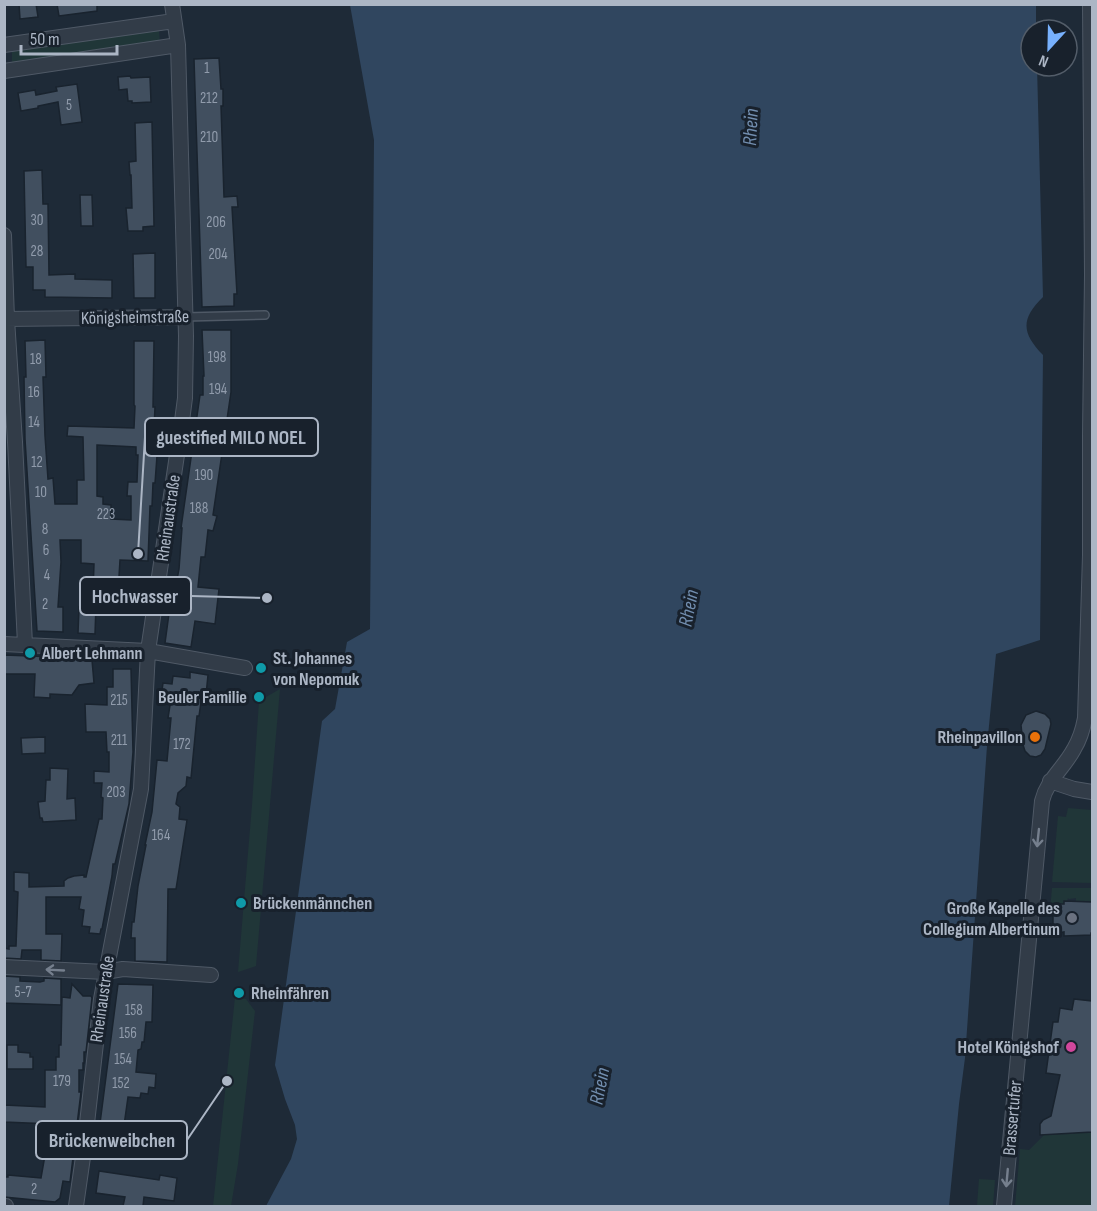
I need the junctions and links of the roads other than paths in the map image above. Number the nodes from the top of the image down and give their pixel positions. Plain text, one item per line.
1 (172, 4) edge
2 (1090, 4) edge
3 (174, 21) junction
4 (4, 45) edge
5 (178, 45) junction
6 (4, 71) edge
7 (4, 235) edge
8 (265, 315) dead end
9 (185, 317) junction
10 (5, 319) edge
11 (4, 644) edge
12 (25, 644) junction
13 (148, 651) junction
14 (245, 668) dead end
15 (1050, 781) junction
16 (1092, 792) edge
17 (4, 968) edge
18 (105, 972) junction
19 (211, 975) dead end
20 (76, 1206) edge
21 (1004, 1206) edge

1 - 3 street, Rheinaustraße
2 - 15 street, Brassertufer
3 - 4 street
3 - 5 street, Rheinaustraße
5 - 6 street
5 - 9 street, Rheinaustraße
7 - 10 street
8 - 9 lane, Königsheimstraße
9 - 10 street, Königsheimstraße
9 - 13 street, Rheinaustraße
10 - 12 street
11 - 12 street
12 - 13 street
13 - 14 street
13 - 18 street, Rheinaustraße
15 - 16 street
15 -> 21 street, Brassertufer
18 -> 17 street
18 - 19 street
18 - 20 street, Rheinaustraße

